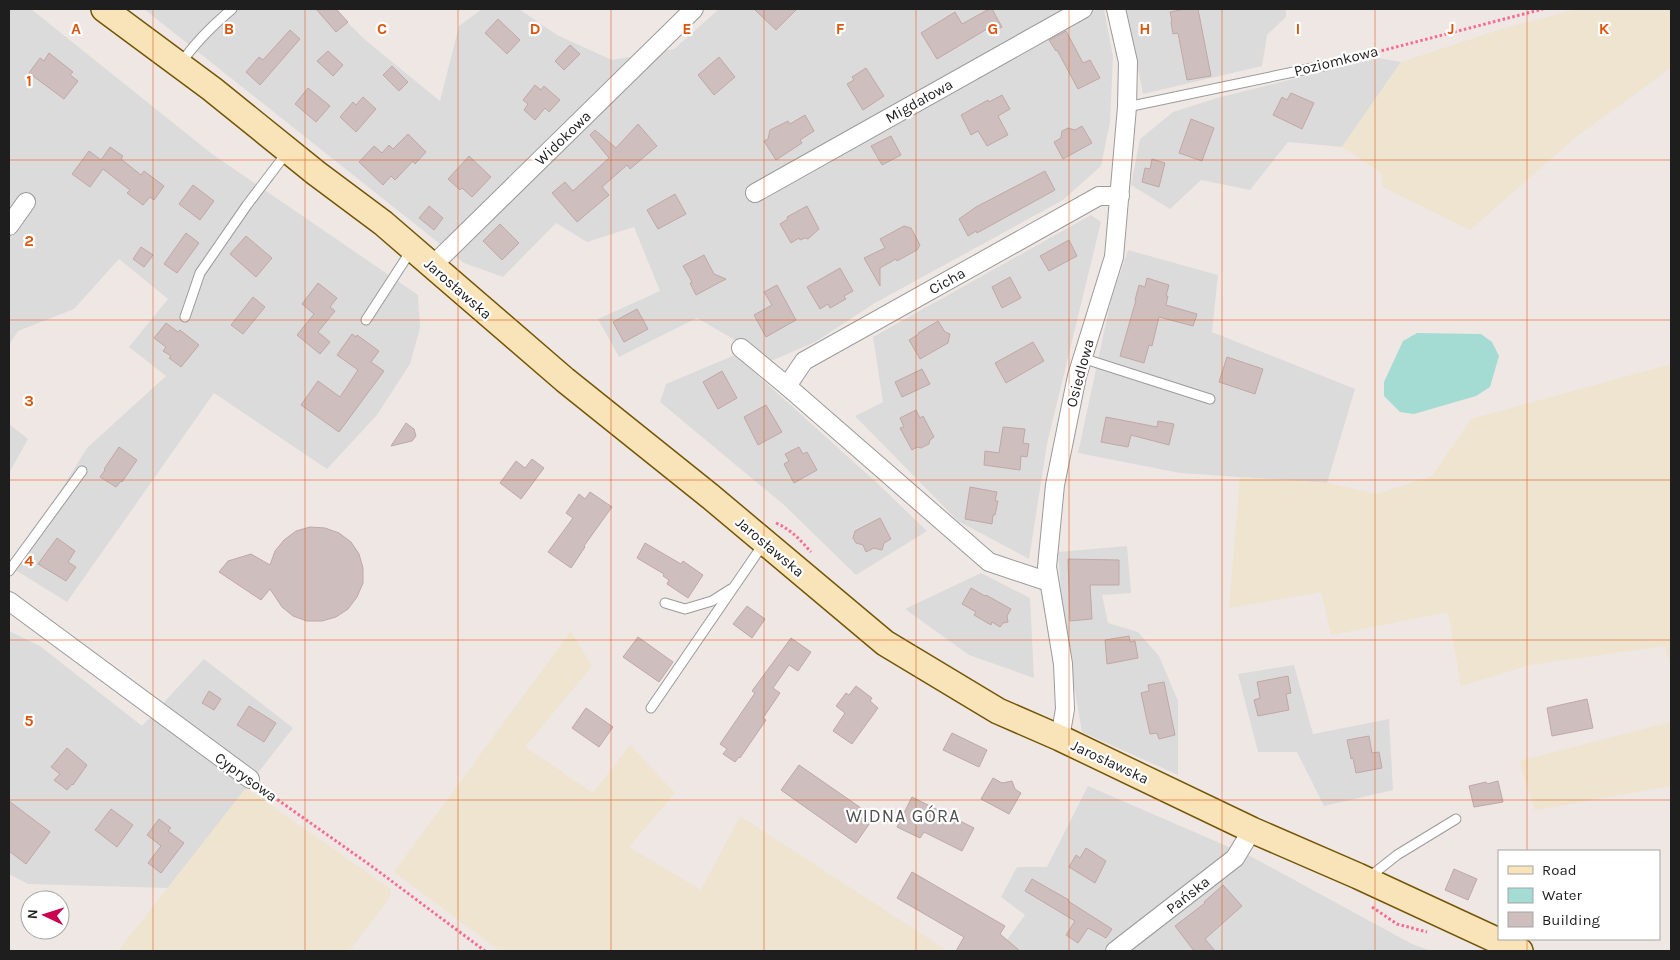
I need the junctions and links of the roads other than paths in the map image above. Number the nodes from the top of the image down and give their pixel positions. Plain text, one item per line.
1 (104, 9) edge
2 (232, 9) edge
3 (694, 9) edge
4 (1083, 9) edge
5 (1116, 9) edge
6 (180, 65) junction
7 (1327, 65) road end
8 (1128, 107) junction
9 (289, 151) junction
10 (755, 194) dead end
11 (1120, 196) junction
12 (26, 202) dead end
13 (9, 226) edge
14 (412, 249) junction
15 (432, 266) junction
16 (185, 317) dead end
17 (366, 320) dead end
18 (741, 348) dead end
19 (1082, 358) junction
20 (787, 386) junction
21 (1210, 399) dead end
22 (82, 471) dead end
23 (764, 543) junction
24 (9, 570) edge
25 (1049, 582) junction
26 (734, 588) junction
27 (9, 601) edge
28 (665, 603) dead end
29 (651, 708) dead end
30 (1060, 738) junction
31 (250, 779) road end
32 (1456, 819) dead end
33 (1252, 830) junction
34 (1366, 880) junction
35 (1115, 951) edge
36 (1520, 951) edge

1 - 6 main road, Jarosławska
2 - 6 lane
3 - 15 street, Widokowa
4 - 10 street, Migdałowa
5 - 8 street, Osiedlowa
6 - 9 main road, Jarosławska
7 - 8 lane, Poziomkowa
8 - 11 street, Osiedlowa
9 - 14 main road, Jarosławska
9 - 16 lane
11 - 19 street, Osiedlowa
11 - 20 street, Cicha
12 - 13 street
14 - 15 main road, Jarosławska
14 - 17 lane
15 - 23 main road, Jarosławska
18 - 20 street
19 - 21 lane
19 - 25 street, Osiedlowa
20 - 25 street
22 - 24 lane
23 - 26 lane
23 - 30 main road, Jarosławska
25 - 30 street, Osiedlowa
26 - 28 lane
26 - 29 lane
27 - 31 street, Cyprysowa
30 - 33 main road, Jarosławska
32 - 34 lane
33 - 34 main road, Jarosławska
33 - 35 street, Pańska
34 - 36 main road, Jarosławska

